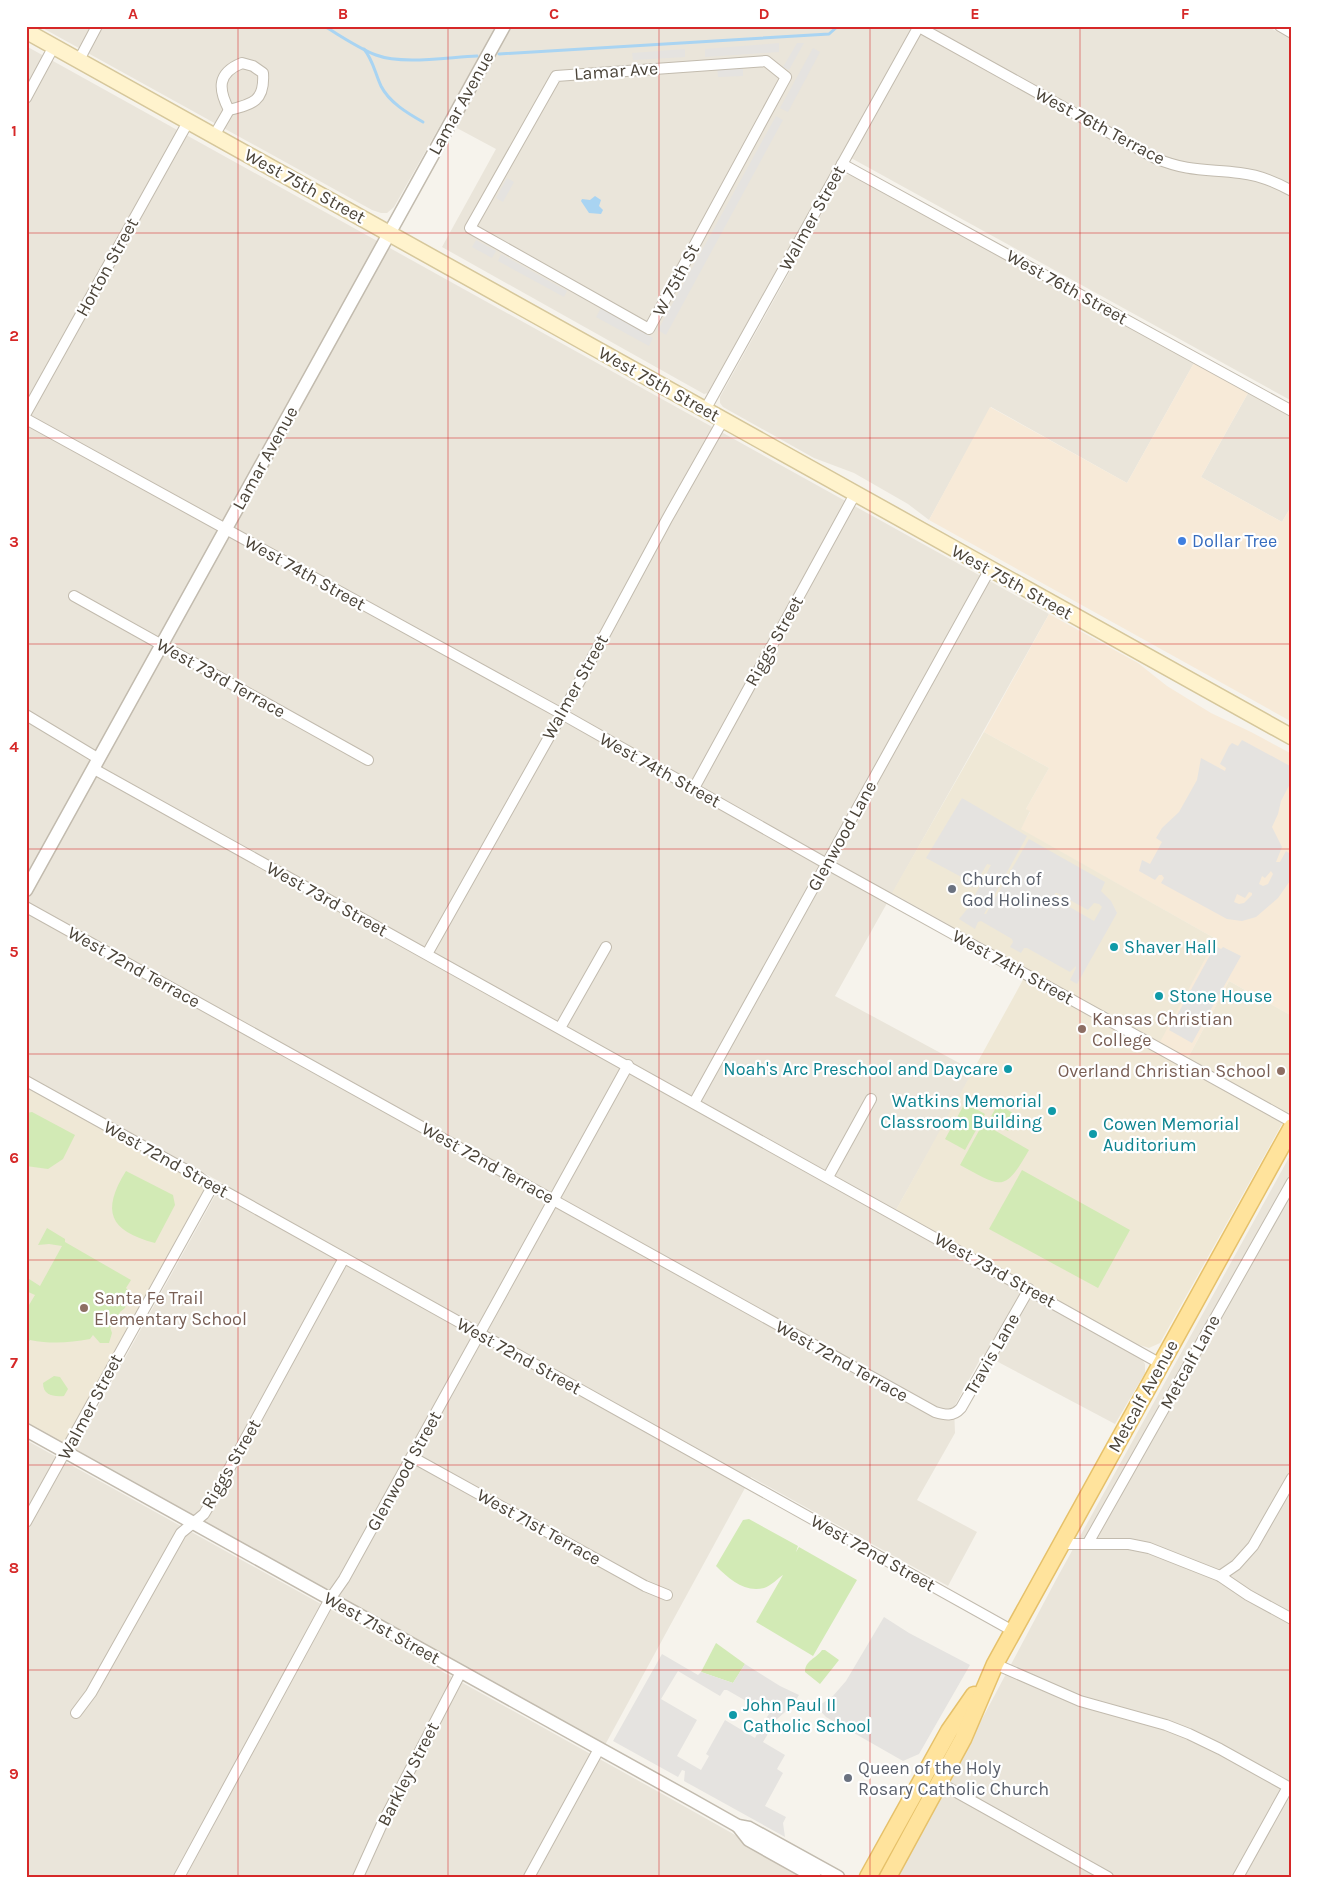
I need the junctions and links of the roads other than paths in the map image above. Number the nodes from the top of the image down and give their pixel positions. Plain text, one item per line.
1 (97, 26) edge
2 (504, 26) edge
3 (1280, 26) edge
4 (919, 27) edge
5 (26, 31) edge
6 (1292, 33) edge
7 (54, 46) junction
8 (79, 60) junction
9 (786, 77) joint
10 (26, 98) edge
11 (229, 110) junction
12 (188, 122) junction
13 (214, 136) junction
14 (842, 164) junction
15 (1292, 191) edge
16 (470, 228) joint
17 (389, 233) junction
18 (705, 410) junction
19 (1292, 411) edge
20 (26, 413) edge
21 (26, 419) edge
22 (723, 420) junction
23 (855, 494) junction
24 (225, 530) junction
25 (990, 569) junction
26 (74, 596) dead end
27 (161, 645) junction
28 (562, 714) junction
29 (26, 715) edge
30 (1292, 737) edge
31 (368, 760) dead end
32 (97, 764) junction
33 (694, 788) junction
34 (827, 864) junction
35 (26, 890) edge
36 (26, 907) edge
37 (606, 947) dead end
38 (426, 954) junction
39 (560, 1028) junction
40 (628, 1066) junction
41 (26, 1081) edge
42 (871, 1099) dead end
43 (694, 1103) junction
44 (1292, 1122) edge
45 (1292, 1127) edge
46 (828, 1177) junction
47 (1292, 1182) edge
48 (212, 1187) junction
49 (553, 1200) junction
50 (344, 1258) junction
51 (1029, 1289) junction
52 (479, 1333) junction
53 (1161, 1364) junction
54 (952, 1414) joint
55 (26, 1430) edge
56 (66, 1452) junction
57 (412, 1456) junction
58 (1292, 1478) edge
59 (26, 1522) edge
60 (193, 1523) junction
61 (1088, 1543) junction
62 (1061, 1544) junction
63 (1220, 1576) junction
64 (666, 1595) dead end
65 (330, 1599) junction
66 (1292, 1619) edge
67 (1013, 1631) junction
68 (995, 1664) junction
69 (461, 1672) junction
70 (76, 1713) dead end
71 (599, 1749) junction
72 (940, 1783) junction
73 (1290, 1788) edge
74 (738, 1826) junction
75 (179, 1877) edge
76 (358, 1877) edge
77 (529, 1877) edge
78 (815, 1877) edge
79 (838, 1877) edge
80 (868, 1877) edge
81 (888, 1877) edge
82 (1108, 1877) edge
83 (1238, 1877) edge

1 - 8 street
2 - 17 street, Lamar Avenue
3 - 6 street
4 - 14 street, Walmer Street
4 - 15 street, West 76th Terrace
5 - 7 main road, West 75th Street
7 - 8 main road, West 75th Street
7 - 10 street
8 - 12 main road, West 75th Street
9 - 16 street, Lamar Ave
9 - 16 street, W 75th St
11 - 11 street
11 - 13 street
12 - 13 main road, West 75th Street
12 - 20 street, Horton Street
13 - 17 main road, West 75th Street
14 - 18 street, Walmer Street
14 - 19 street, West 76th Street
17 - 18 main road, West 75th Street
17 - 24 street, Lamar Avenue
18 - 22 main road, West 75th Street
21 - 24 street, West 74th Street
22 - 23 main road, West 75th Street
22 - 28 street, Walmer Street
23 - 25 main road, West 75th Street
23 - 33 street, Riggs Street
24 - 27 street, Lamar Avenue
24 - 28 street, West 74th Street
25 - 30 main road, West 75th Street
25 - 34 street, Glenwood Lane
26 - 27 street, West 73rd Terrace
27 - 31 street, West 73rd Terrace
27 - 32 street, Lamar Avenue
28 - 33 street, West 74th Street
28 - 38 street, Walmer Street
29 - 32 street, West 73rd Street
32 - 35 street, Lamar Avenue
32 - 38 street, West 73rd Street
33 - 34 street, West 74th Street
34 - 43 street, Glenwood Lane
34 - 44 street, West 74th Street
36 - 49 street, West 72nd Terrace
37 - 39 street
38 - 39 street, West 73rd Street
39 - 40 street, West 73rd Street
40 - 43 street, West 73rd Street
40 - 49 street, Glenwood Street
41 - 48 street, West 72nd Street
42 - 46 street
43 - 46 street, West 73rd Street
45 - 53 main road, Metcalf Avenue
46 - 51 street, West 73rd Street
47 - 61 street, Metcalf Lane
48 - 50 street, West 72nd Street
48 - 56 street, Walmer Street
49 - 52 street, Glenwood Street
49 - 54 street, West 72nd Terrace
50 - 52 street, West 72nd Street
50 - 60 street, Riggs Street
51 - 53 street, West 73rd Street
51 - 54 street, Travis Lane
52 - 57 street, Glenwood Street
52 - 67 street, West 72nd Street
53 - 62 main road, Metcalf Avenue
55 - 56 street, West 71st Street
56 - 59 street, Walmer Street
56 - 60 street, West 71st Street
57 - 64 street, West 71st Terrace
57 - 65 street, Glenwood Street
58 - 63 street
60 - 65 street, West 71st Street
60 - 70 street, Riggs Street
61 - 62 street
61 - 63 street
62 - 67 main road, Metcalf Avenue
63 - 66 street
65 - 69 street, West 71st Street
65 - 75 street, Glenwood Street
67 - 68 main road, Metcalf Avenue
68 - 72 main road, Metcalf Avenue
68 - 73 street
68 - 80 main road, Metcalf Avenue
69 - 71 street, West 71st Street
69 - 76 street, Barkley Street
71 - 74 street, West 71st Street
71 - 77 street
72 - 81 main road, Metcalf Avenue
72 - 82 street
73 - 83 street
74 - 78 street, West 71st Street
74 - 79 street, West 71st Street

